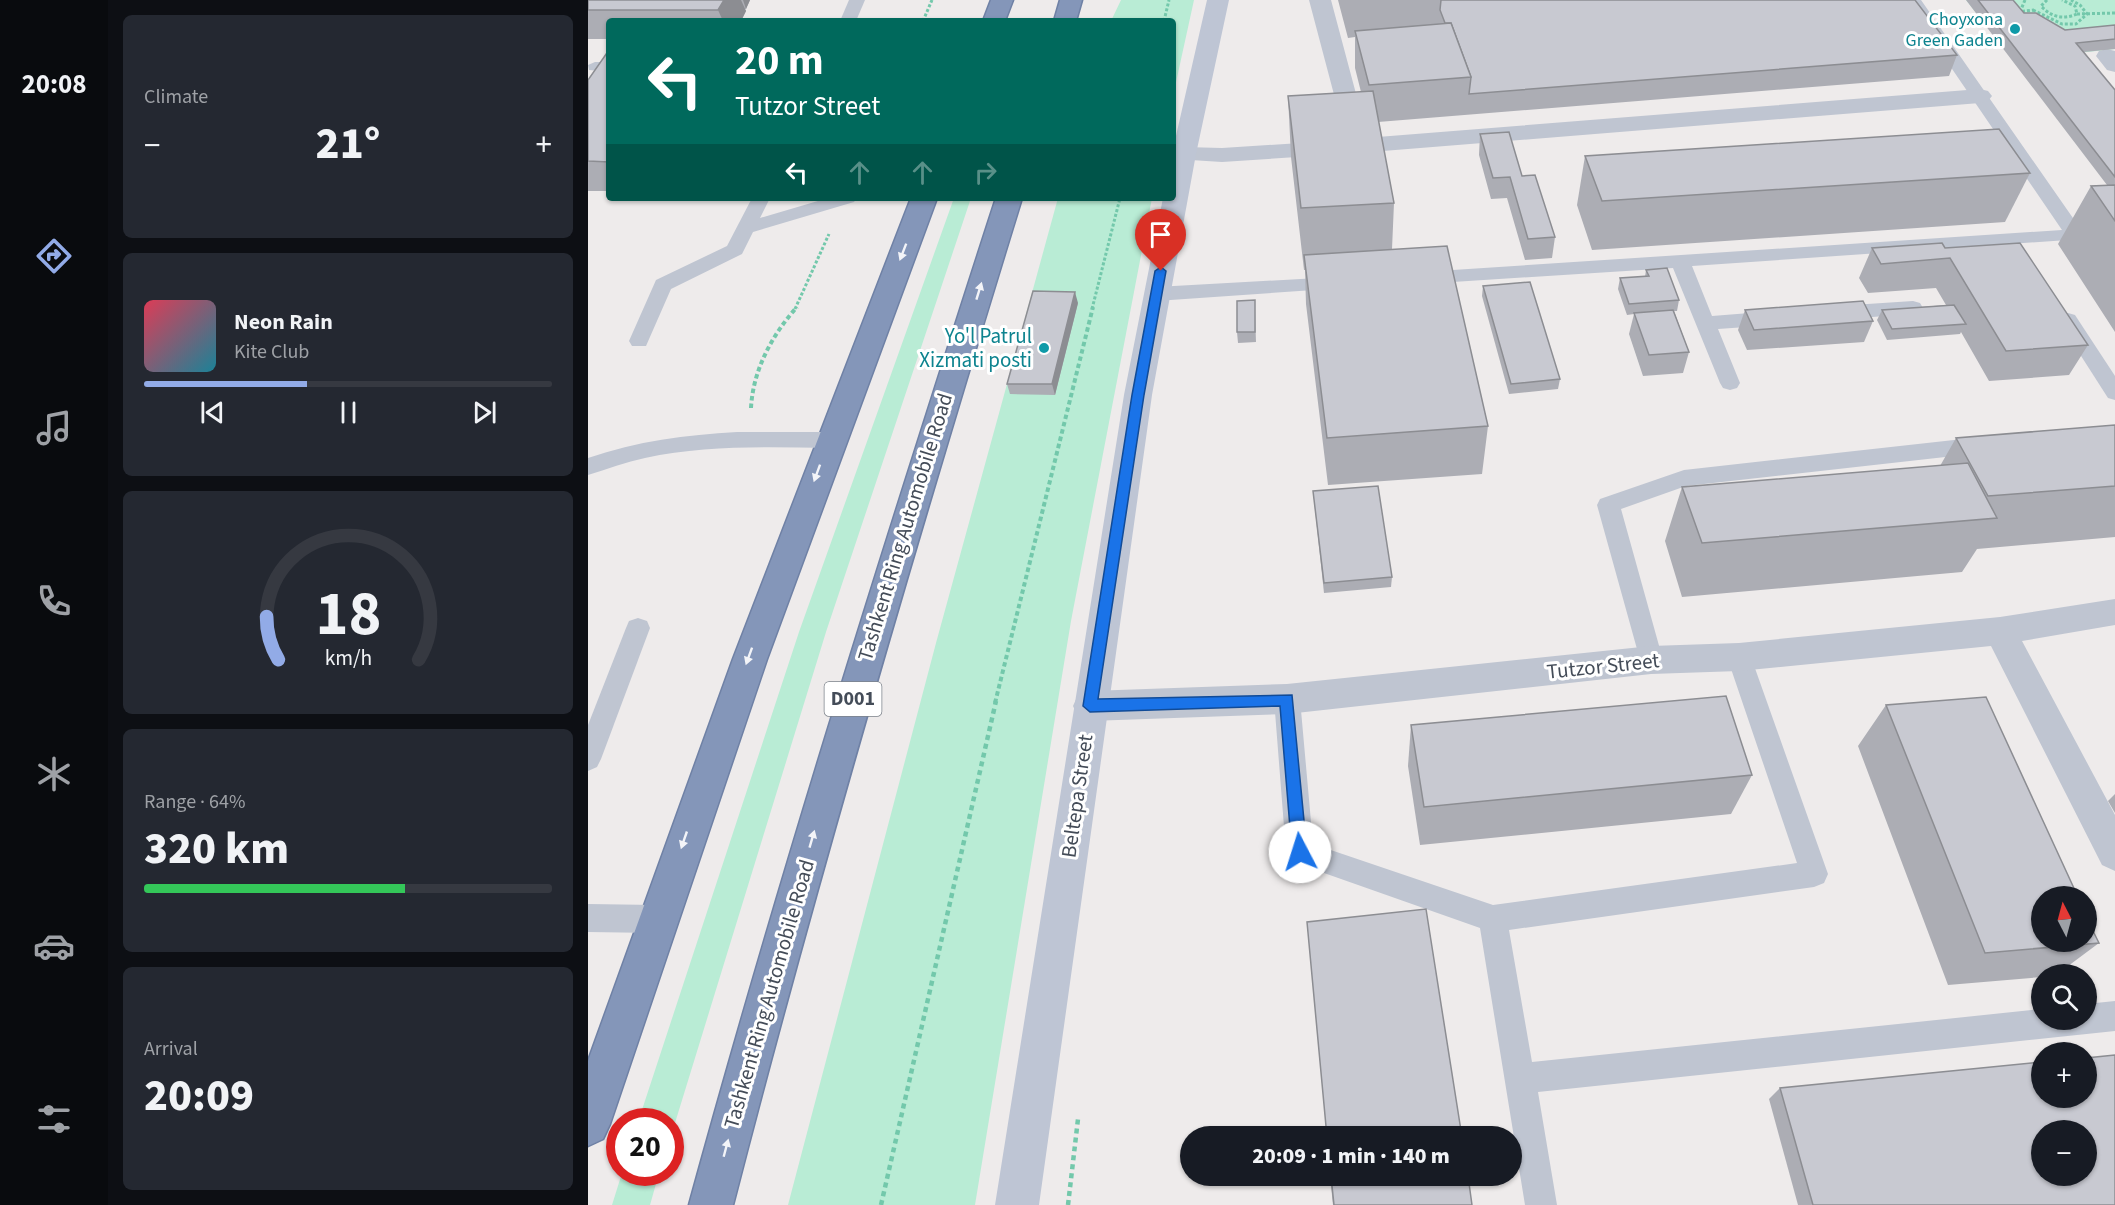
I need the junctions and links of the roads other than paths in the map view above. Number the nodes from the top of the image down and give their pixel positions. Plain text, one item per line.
1 (857, 0) edge
2 (1002, 0) edge
3 (1071, 0) edge
4 (1218, 0) edge
5 (1320, 0) edge
6 (1913, 0) edge
7 (849, 18) edge
8 (995, 18) edge
9 (1066, 18) edge
10 (1980, 96) junction
11 (1358, 146) junction
12 (1184, 154) junction
13 (1176, 194) edge
14 (760, 201) edge
15 (836, 201) edge
16 (923, 201) edge
17 (1008, 201) edge
18 (1175, 201) edge
19 (746, 228) junction
20 (2017, 239) junction
21 (2030, 258) edge
22 (1680, 261) junction
23 (1398, 279) edge
24 (1351, 282) edge
25 (1156, 294) junction
26 (1925, 307) edge
27 (2060, 307) edge
28 (1821, 315) edge
29 (1798, 316) edge
30 (1706, 323) junction
31 (639, 340) dead end
32 (1730, 382) dead end
33 (2115, 393) edge
34 (829, 440) junction
35 (1999, 444) edge
36 (588, 467) edge
37 (2115, 612) edge
38 (638, 628) dead end
39 (2000, 631) junction
40 (1738, 657) junction
41 (1651, 660) junction
42 (1287, 699) junction
43 (1090, 706) junction
44 (588, 759) edge
45 (2115, 853) edge
46 (588, 918) edge
47 (656, 919) junction
48 (1493, 919) junction
49 (2115, 1016) edge
50 (2097, 1018) edge
51 (2031, 1025) edge
52 (1520, 1079) junction
53 (588, 1124) edge
54 (711, 1205) edge
55 (1017, 1205) edge
56 (1541, 1205) edge

1 - 7 lane
2 - 8 highway
3 - 9 highway
4 - 12 street, Beltepa Street
5 - 11 street
6 - 10 lane
10 - 11 street
10 - 20 lane
11 - 12 street
12 - 13 street, Beltepa Street
14 - 19 lane
15 - 19 lane
16 -> 34 highway
54 -> 17 highway, Tashkent Ring Automobile Road / D001
18 - 25 street, Beltepa Street
19 - 31 lane
20 - 21 lane
20 - 22 lane
22 - 23 lane
22 - 30 lane
24 - 25 lane
25 - 43 street, Beltepa Street
26 - 28 lane
27 - 33 lane
29 - 30 lane
30 - 32 lane
34 - 36 lane
34 -> 47 highway
35 - 41 lane
37 - 39 street, Tutzor Street
38 - 44 lane
39 - 40 street, Tutzor Street
39 - 45 street
40 - 41 street, Tutzor Street
40 - 48 lane
41 - 42 street, Tutzor Street
42 - 43 street, Tutzor Street
42 - 48 lane
43 - 55 street, Beltepa Street
46 - 47 lane
47 - 53 highway
48 - 52 lane
49 - 50 lane
51 - 52 lane
52 - 56 lane

